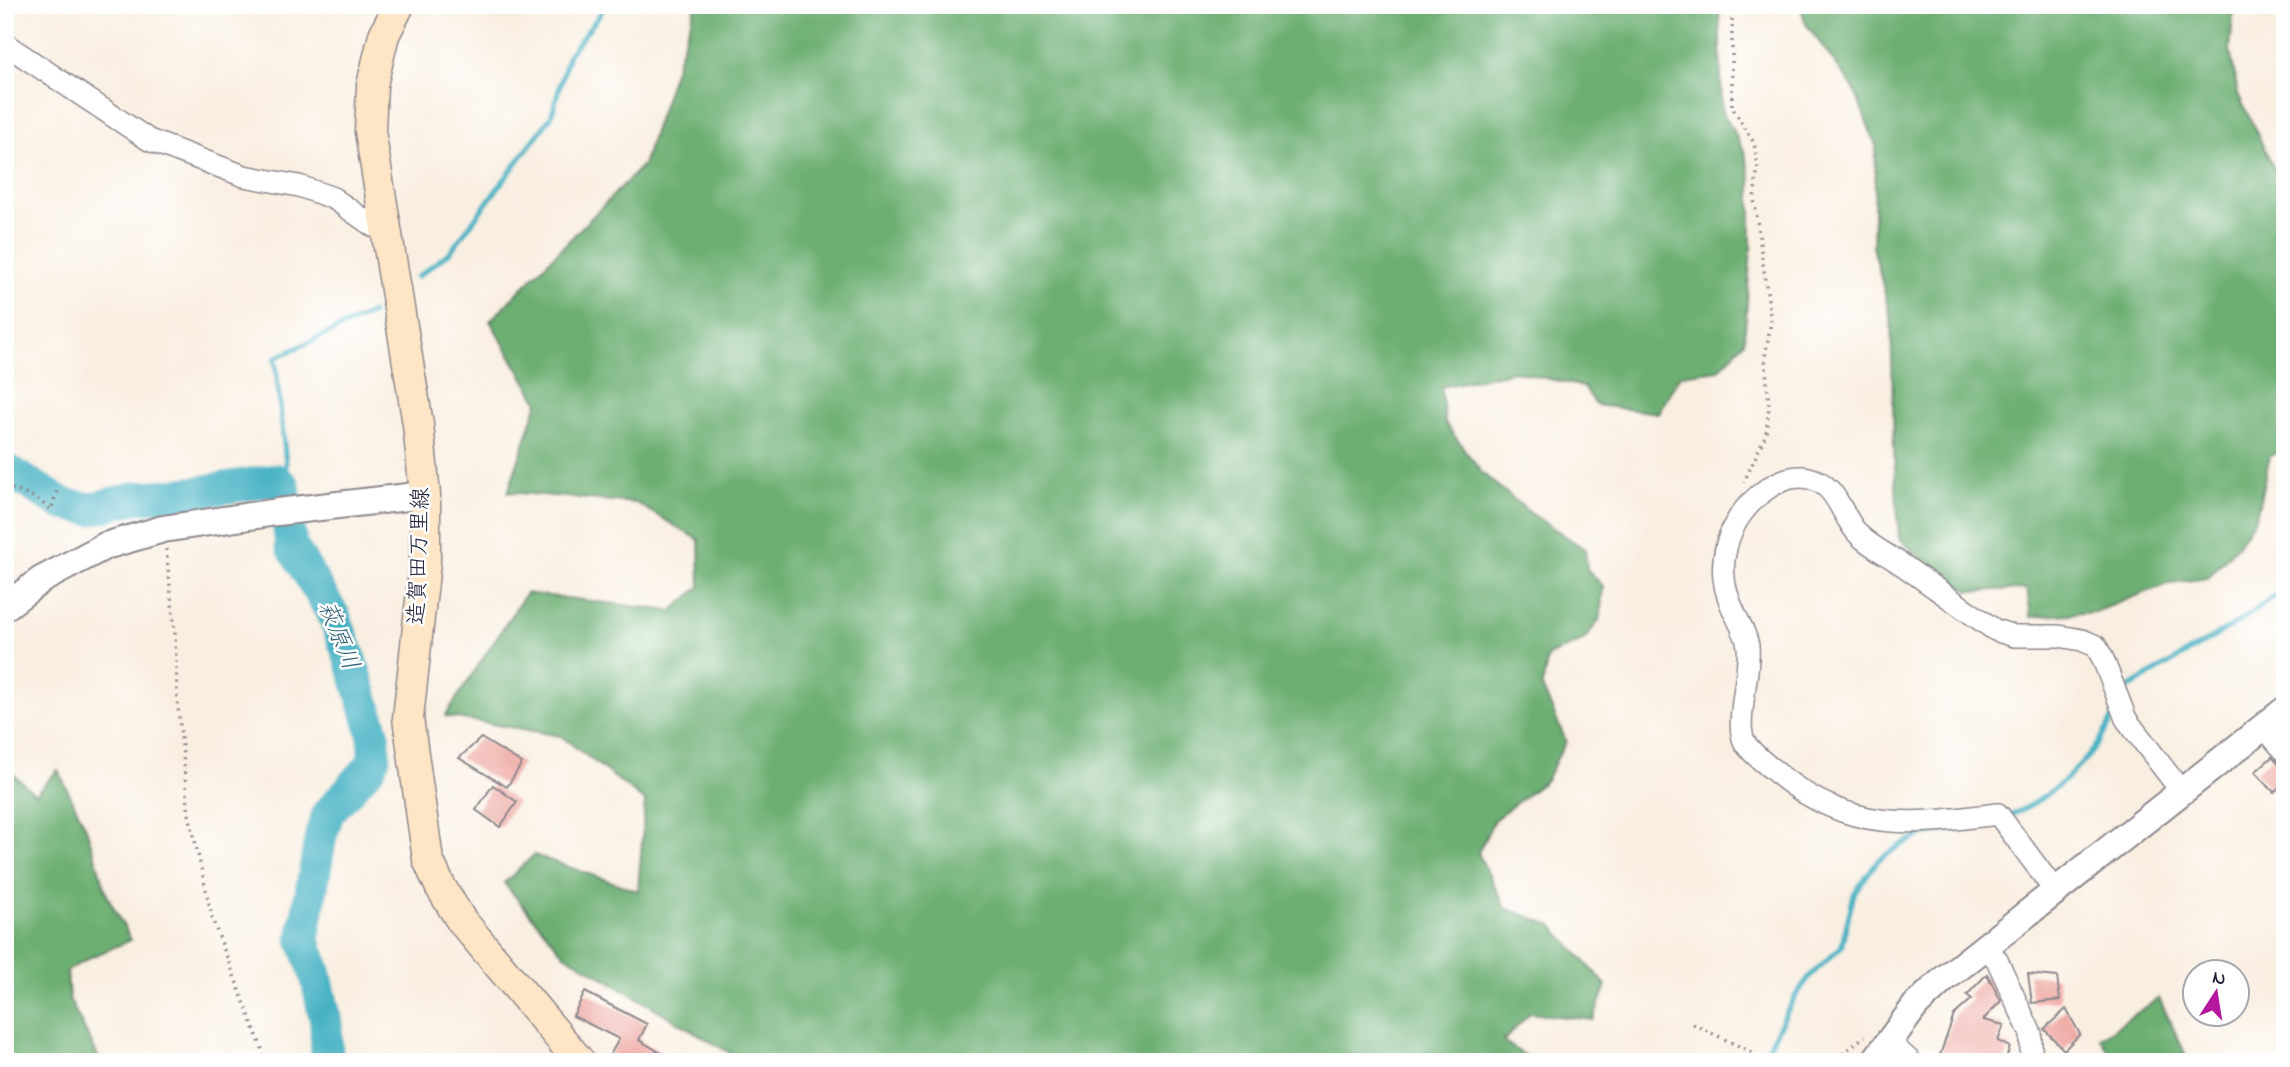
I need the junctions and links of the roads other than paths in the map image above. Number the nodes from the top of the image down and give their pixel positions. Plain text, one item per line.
1 (399, 5) edge
2 (5, 44) edge
3 (386, 225) junction
4 (425, 495) junction
5 (5, 607) edge
6 (2285, 710) edge
7 (2264, 727) junction
8 (2285, 752) edge
9 (2180, 790) junction
10 (2055, 891) junction
11 (1984, 946) junction
12 (1881, 1051) edge
13 (580, 1062) edge
14 (1911, 1062) edge
15 (2031, 1062) edge

1 - 3 main road, 造賀田万里線
2 - 3 street
3 - 4 main road, 造賀田万里線
4 - 5 street
4 - 13 main road, 造賀田万里線
6 - 7 street
7 - 8 street
7 - 9 street
9 - 10 street
9 - 10 street
10 - 11 street
11 - 12 street
11 - 15 street
12 - 14 street

